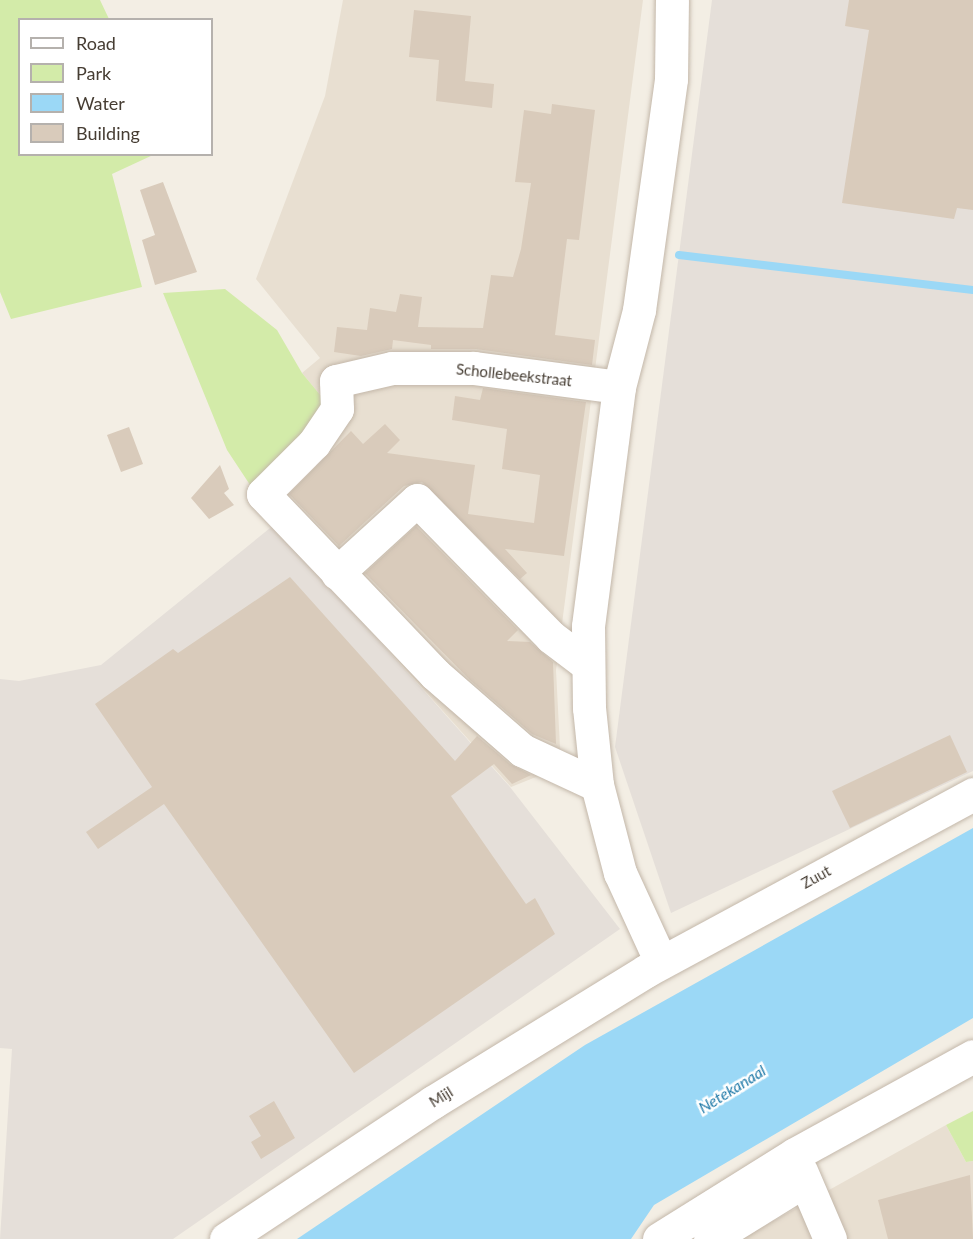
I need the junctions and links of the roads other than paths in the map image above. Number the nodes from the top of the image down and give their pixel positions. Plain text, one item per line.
1 (672, 0) edge
2 (619, 387) junction
3 (337, 573) junction
4 (588, 665) junction
5 (597, 785) junction
6 (973, 794) edge
7 (661, 962) junction
8 (973, 1056) edge
9 (226, 1239) edge
10 (659, 1239) edge
11 (710, 1239) edge
12 (830, 1239) edge

1 - 2 street
2 - 3 street, Schollebeekstraat
2 - 4 street
3 - 4 street
3 - 5 street, Schollebeekstraat
4 - 5 street
5 - 7 street
6 - 7 street, Zuut
7 - 9 street, Mijl
8 - 10 street
11 - 12 street

